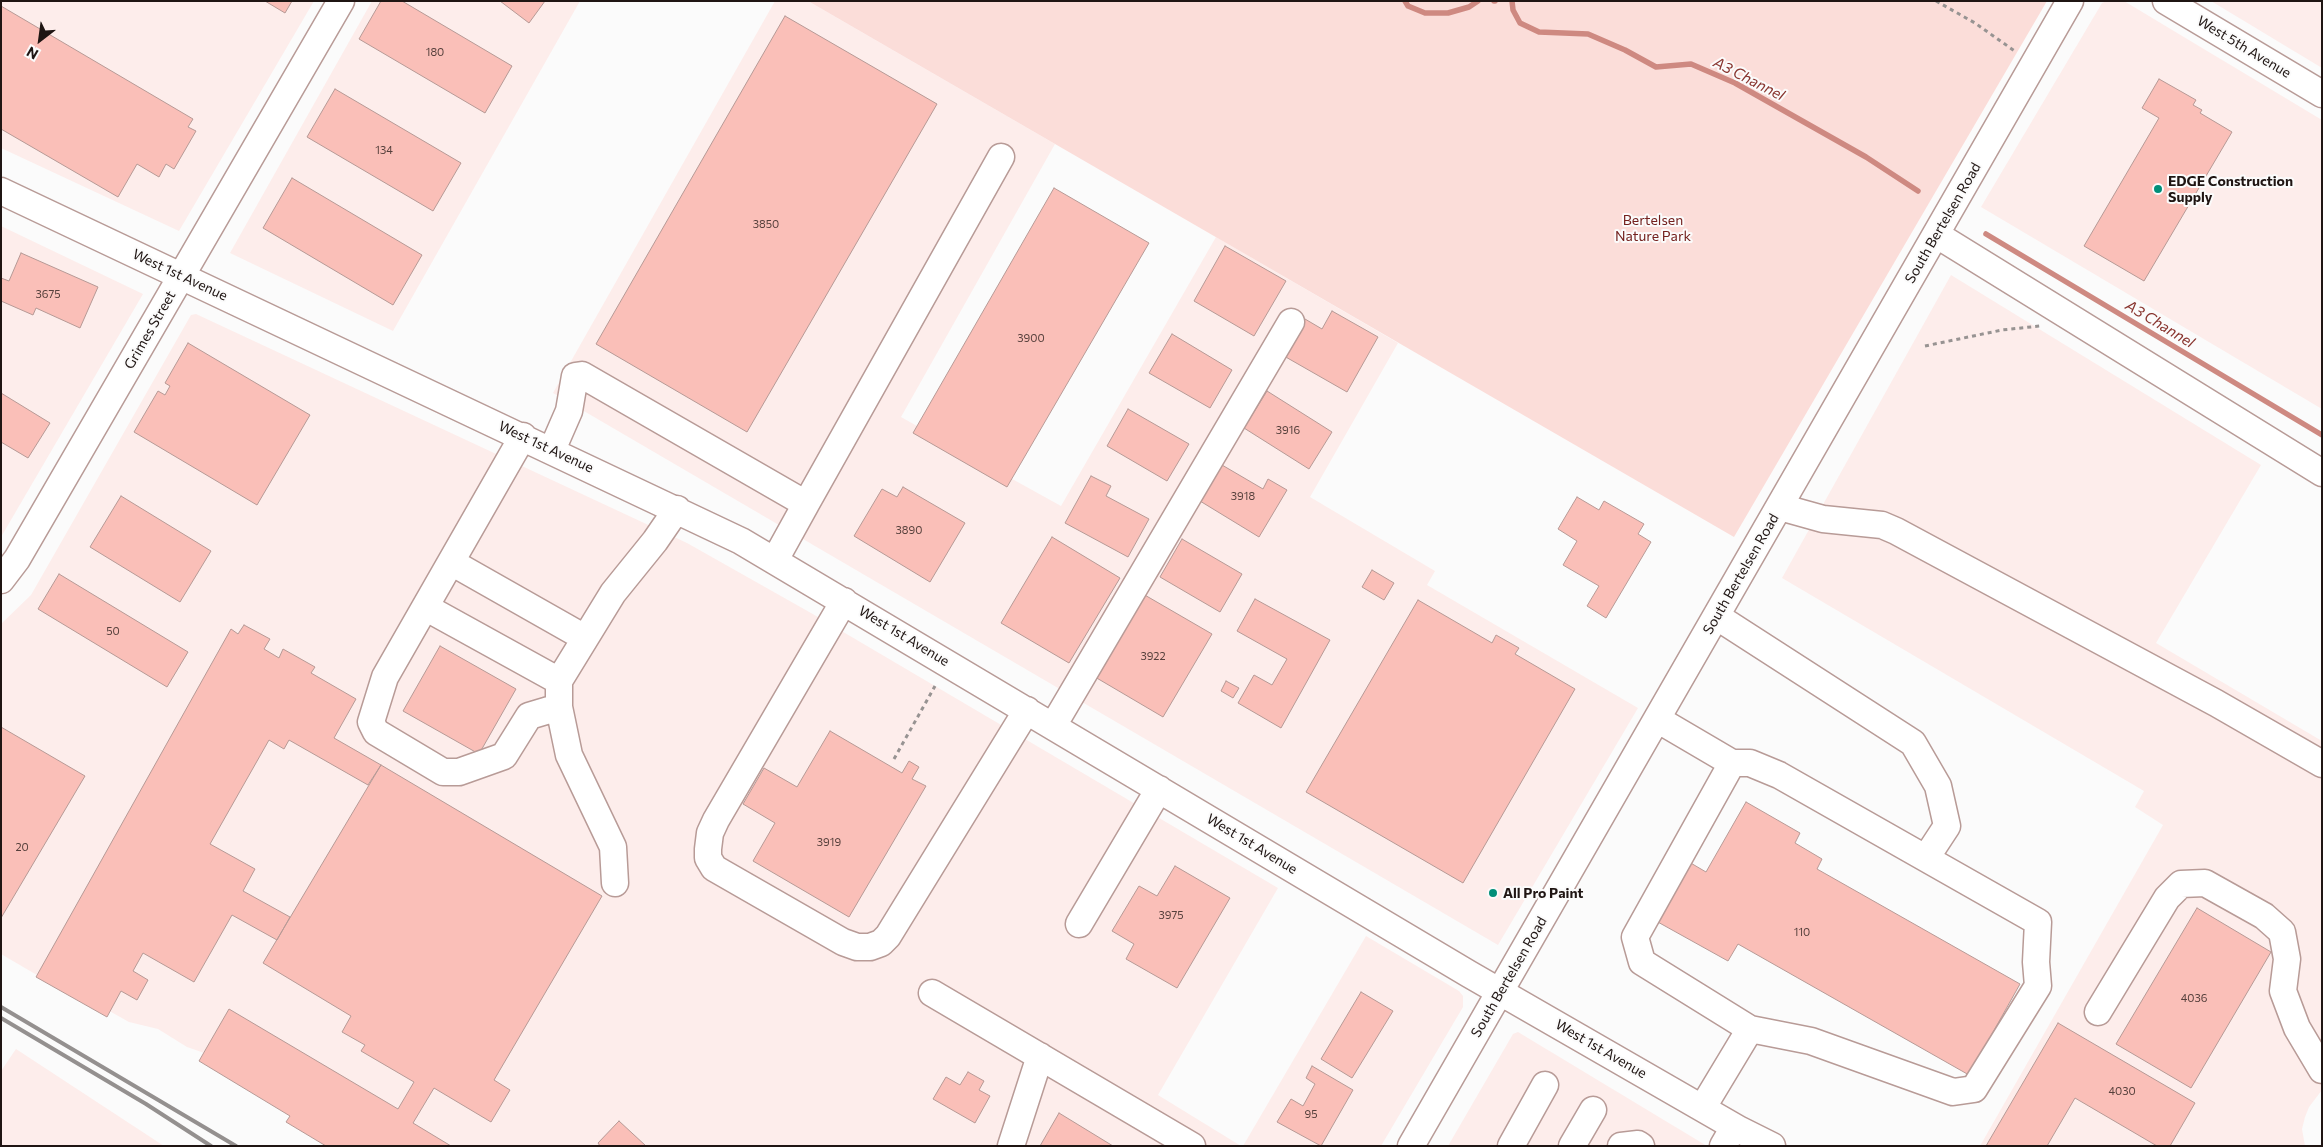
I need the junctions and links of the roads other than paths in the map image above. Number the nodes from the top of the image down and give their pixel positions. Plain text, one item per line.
1 (341, 1) edge
2 (2070, 1) edge
3 (2166, 1) edge
4 (2322, 94) edge
5 (1001, 157) dead end
6 (1, 191) edge
7 (1937, 235) junction
8 (181, 275) junction
9 (1291, 322) dead end
10 (523, 436) junction
11 (552, 450) junction
12 (2322, 473) edge
13 (806, 504) junction
14 (1780, 507) junction
15 (676, 508) junction
16 (775, 560) junction
17 (451, 562) junction
18 (1, 580) edge
19 (844, 601) junction
20 (426, 607) junction
21 (1716, 616) junction
22 (585, 638) junction
23 (559, 681) junction
24 (559, 706) junction
25 (1027, 710) junction
26 (1657, 719) junction
27 (1053, 726) junction
28 (1732, 763) junction
29 (2322, 764) edge
30 (1159, 789) junction
31 (1926, 858) junction
32 (615, 883) dead end
33 (1079, 924) dead end
34 (1500, 992) junction
35 (932, 993) dead end
36 (2098, 1012) dead end
37 (1750, 1029) junction
38 (1040, 1056) junction
39 (2322, 1070) edge
40 (1545, 1085) dead end
41 (1703, 1107) junction
42 (1593, 1110) dead end
43 (1728, 1136) edge
44 (1011, 1146) edge
45 (1192, 1146) edge
46 (1411, 1146) edge
47 (1511, 1146) edge
48 (1572, 1146) edge
49 (1621, 1146) edge
50 (1641, 1146) edge
51 (1772, 1146) edge

1 - 8 street, Grimes Street
2 - 7 street, South Bertelsen Road
3 - 4 street, West 5th Avenue
5 - 13 street
6 - 8 street, West 1st Avenue
7 - 12 street
7 - 14 street, South Bertelsen Road
8 - 10 street, West 1st Avenue
8 - 18 street, Grimes Street
9 - 27 street
10 - 11 street, West 1st Avenue
10 - 17 street
11 - 13 street
11 - 15 street, West 1st Avenue
13 - 16 street
14 - 21 street, South Bertelsen Road
14 - 29 street
15 - 16 street, West 1st Avenue
15 - 22 street
16 - 19 street, West 1st Avenue
17 - 20 street
17 - 22 street
19 - 25 street, West 1st Avenue
19 - 25 street
20 - 23 street
20 - 24 street
21 - 26 street, South Bertelsen Road
21 - 31 street
22 - 23 street
23 - 24 street
24 - 32 street
25 - 27 street, West 1st Avenue
26 - 28 street
26 - 34 street, South Bertelsen Road
27 - 30 street, West 1st Avenue
28 - 31 street
28 - 37 street
30 - 33 street
30 - 34 street, West 1st Avenue
31 - 37 street
34 - 41 street, West 1st Avenue
34 - 46 street, South Bertelsen Road
35 - 38 street
36 - 39 street
37 - 41 street
38 - 44 street
38 - 45 street
40 - 47 street
41 - 43 street, West 1st Avenue
42 - 48 street
43 - 51 street, West 1st Avenue
49 - 50 street

